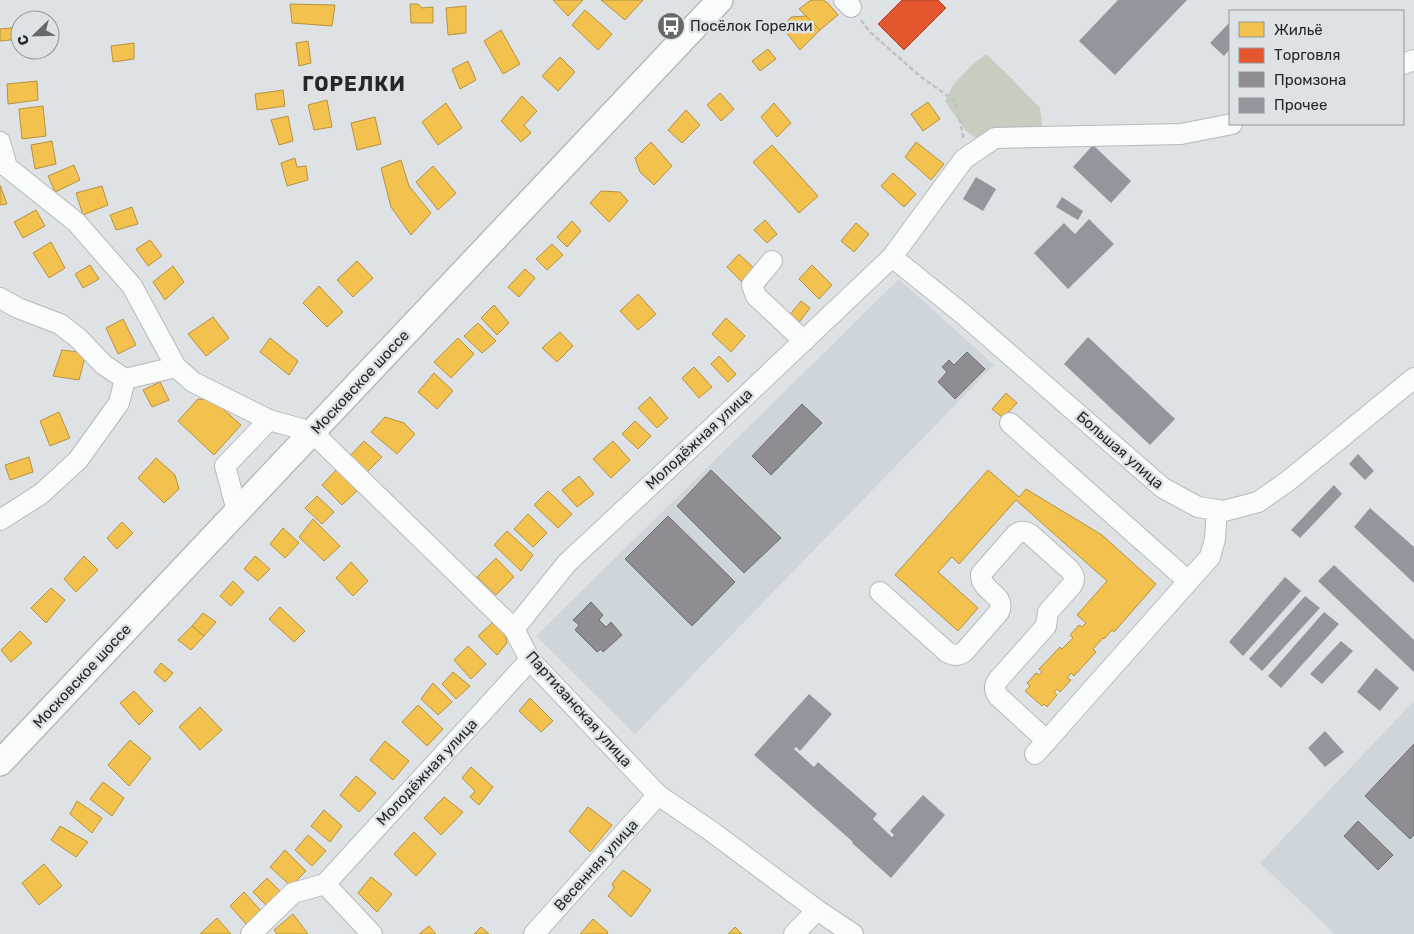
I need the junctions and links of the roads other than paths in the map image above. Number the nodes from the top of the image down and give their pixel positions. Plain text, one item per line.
1 (720, 0) edge
2 (1229, 125) edge
3 (0, 142) edge
4 (3, 167) edge
5 (892, 257) junction
6 (772, 261) dead end
7 (0, 298) edge
8 (804, 341) junction
9 (176, 367) junction
10 (1414, 378) edge
11 (125, 379) junction
12 (269, 420) junction
13 (1010, 423) dead end
14 (312, 432) junction
15 (1217, 510) junction
16 (237, 511) junction
17 (0, 520) edge
18 (1188, 581) junction
19 (880, 592) dead end
20 (514, 629) junction
21 (530, 660) junction
22 (0, 763) edge
23 (658, 795) junction
24 (325, 884) junction
25 (817, 910) junction
26 (251, 934) edge
27 (372, 934) edge
28 (534, 934) edge
29 (794, 934) edge
30 (853, 934) edge

1 - 14 main road, Московское шоссе
2 - 5 street, Молодёжная улица
3 - 4 street
4 - 9 street
5 - 8 street, Молодёжная улица
5 - 15 street, Большая улица
6 - 8 street
7 - 11 street
8 - 20 street, Молодёжная улица
9 - 11 street
9 - 12 street
10 - 15 street, Большая улица
11 - 17 street
12 - 14 street
12 - 16 street
13 - 18 street
14 - 16 main road, Московское шоссе
14 - 20 street, Партизанская улица
15 - 18 street
16 - 22 main road, Московское шоссе
18 - 19 street
20 - 21 street, Партизанская улица
21 - 23 street, Партизанская улица
21 - 24 street, Молодёжная улица
23 - 25 street, Партизанская улица
23 - 28 street, Весенняя улица
24 - 26 street
24 - 27 street
25 - 29 street
25 - 30 street, Партизанская улица

